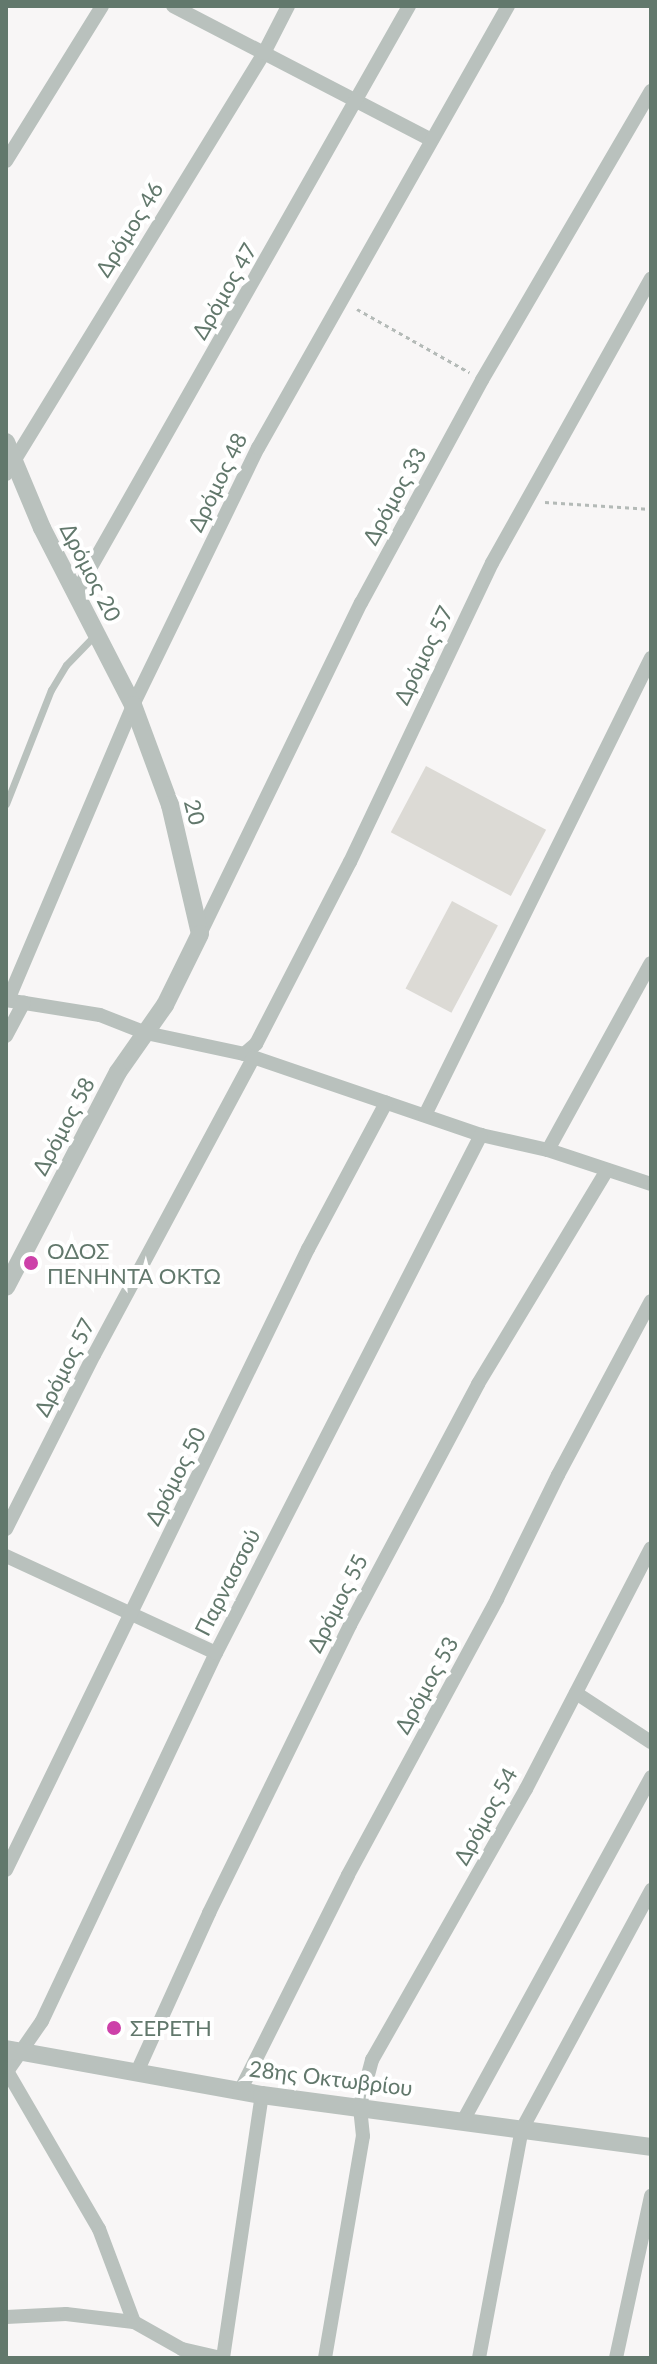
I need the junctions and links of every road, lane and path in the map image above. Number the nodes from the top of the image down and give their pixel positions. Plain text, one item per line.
1 (102, 6) edge
2 (173, 6) edge
3 (288, 6) edge
4 (409, 6) edge
5 (508, 6) edge
6 (264, 53) junction
7 (651, 91) edge
8 (358, 101) junction
9 (430, 139) junction
10 (6, 161) edge
11 (651, 278) edge
12 (339, 299) junction
13 (482, 380) junction
14 (8, 458) edge
15 (526, 501) junction
16 (651, 509) edge
17 (75, 595) junction
18 (96, 635) junction
19 (651, 658) edge
20 (133, 705) junction
21 (6, 804) edge
22 (200, 934) junction
23 (651, 963) edge
24 (7, 1000) edge
25 (24, 1002) junction
26 (146, 1033) junction
27 (6, 1036) edge
28 (248, 1056) junction
29 (386, 1103) junction
30 (425, 1115) junction
31 (481, 1135) junction
32 (548, 1150) junction
33 (607, 1170) junction
34 (651, 1184) edge
35 (6, 1287) edge
36 (651, 1301) edge
37 (6, 1529) edge
38 (651, 1548) edge
39 (6, 1556) edge
40 (129, 1616) junction
41 (216, 1653) junction
42 (576, 1693) junction
43 (651, 1742) edge
44 (651, 1777) edge
45 (6, 1870) edge
46 (651, 1890) edge
47 (13, 2050) edge
48 (7, 2072) edge
49 (137, 2072) junction
50 (240, 2091) junction
51 (262, 2095) junction
52 (360, 2105) junction
53 (464, 2119) junction
54 (522, 2129) junction
55 (651, 2147) edge
56 (651, 2196) edge
57 (6, 2317) edge
58 (134, 2322) junction
59 (221, 2358) edge
60 (325, 2358) edge
61 (479, 2358) edge
62 (616, 2358) edge

1 - 10 street
2 - 6 street
3 - 6 street, Δρόμος 46
4 - 8 street, Δρόμος 47
5 - 9 street, Δρόμος 48
6 - 8 street
6 - 14 street, Δρόμος 46
7 - 13 street, Δρόμος 33
8 - 9 street
8 - 17 street, Δρόμος 47
9 - 12 street, Δρόμος 48
11 - 15 street, Δρόμος 57
12 - 13 path
12 - 20 street, Δρόμος 48
13 - 22 street, Δρόμος 33
14 - 17 street, Δρόμος 20
15 - 16 path
15 - 28 street, Δρόμος 57
17 - 18 street, Δρόμος 20
18 - 20 street, Δρόμος 20
18 - 21 lane
19 - 30 street
20 - 22 street, 20
20 - 24 street, Δρόμος 48
22 - 26 street, Δρόμος 58
23 - 32 street
24 - 25 street
25 - 26 street
25 - 27 street
26 - 28 street
26 - 35 street, Δρόμος 58
28 - 29 street
28 - 37 street, Δρόμος 57
29 - 30 street
29 - 40 street, Δρόμος 50
30 - 31 street
31 - 32 street
31 - 41 street, Παρνασσού
32 - 33 street
33 - 34 street
33 - 49 street, Δρόμος 55
36 - 50 street, Δρόμος 53
38 - 42 street, Δρόμος 54
39 - 40 street
40 - 41 street
40 - 45 street, Δρόμος 50
41 - 47 street, Παρνασσού
42 - 43 street
42 - 52 street, Δρόμος 54
44 - 53 street
46 - 54 street
47 - 48 street, Παρνασσού
47 - 49 street, 28ης Οκτωβρίου
48 - 58 street
49 - 50 street, 28ης Οκτωβρίου
50 - 51 street, 28ης Οκτωβρίου
51 - 52 street, 28ης Οκτωβρίου
51 - 59 street
52 - 53 street, 28ης Οκτωβρίου
52 - 60 street, Δρόμος 54
53 - 54 street, 28ης Οκτωβρίου
54 - 55 street, 28ης Οκτωβρίου
54 - 61 street
56 - 62 street
57 - 58 street
58 - 59 street

